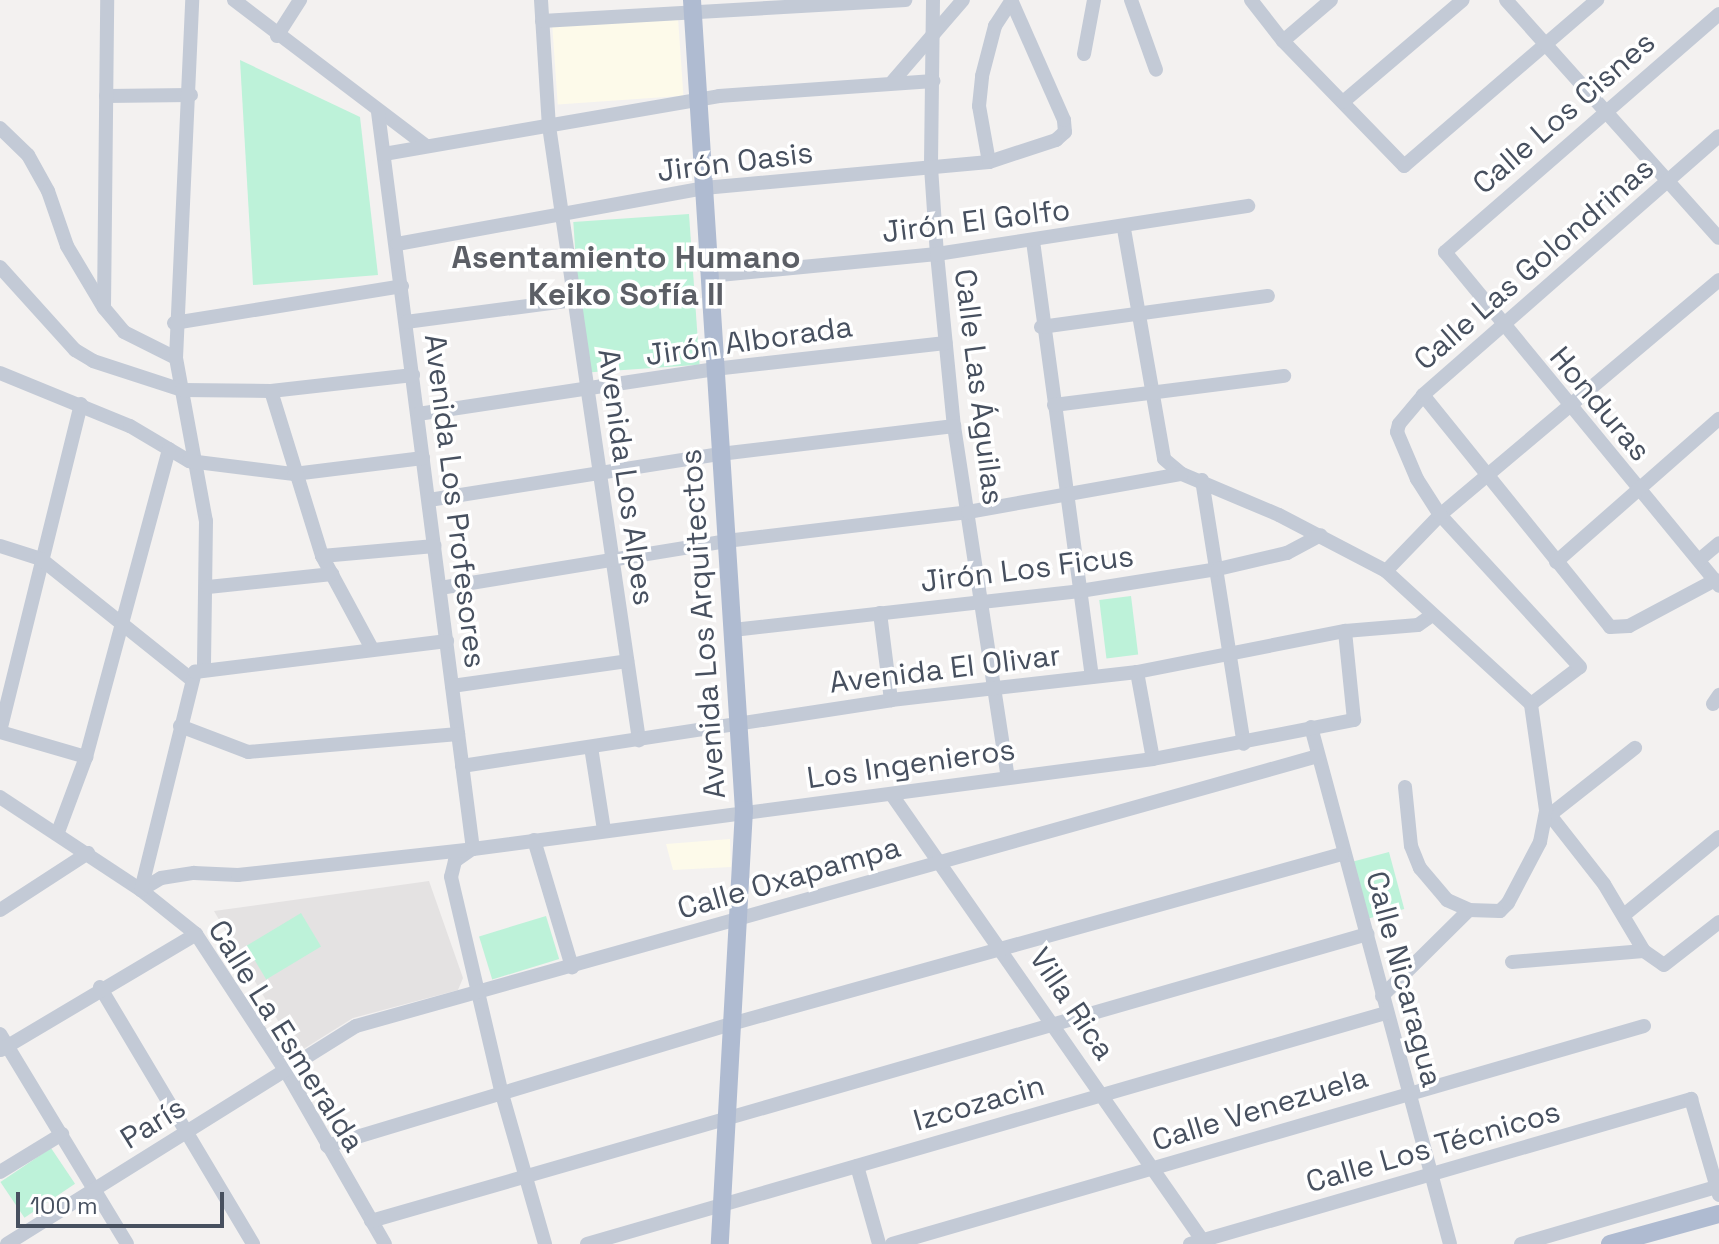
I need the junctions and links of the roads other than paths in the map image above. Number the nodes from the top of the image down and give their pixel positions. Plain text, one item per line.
1 (107, 0) edge
2 (192, 0) edge
3 (234, 0) edge
4 (300, 0) edge
5 (541, 0) edge
6 (905, 0) edge
7 (933, 0) edge
8 (963, 0) edge
9 (1011, 0) edge
10 (1094, 0) edge
11 (1131, 0) edge
12 (1251, 0) edge
13 (1331, 0) edge
14 (1463, 0) edge
15 (1506, 0) edge
16 (1597, 0) edge
17 (862, 1) edge
18 (693, 6) edge
19 (1719, 14) edge
20 (542, 21) junction
21 (277, 36) junction
22 (935, 36) junction
23 (1283, 41) junction
24 (1546, 45) junction
25 (1084, 54) dead end
26 (1156, 70) dead end
27 (893, 81) junction
28 (933, 81) junction
29 (191, 95) junction
30 (106, 96) junction
31 (699, 100) junction
32 (1343, 102) junction
33 (1604, 111) junction
34 (378, 112) junction
35 (549, 126) junction
36 (0, 128) edge
37 (1719, 136) edge
38 (426, 146) junction
39 (384, 154) junction
40 (989, 162) junction
41 (931, 167) junction
42 (1669, 183) junction
43 (704, 188) junction
44 (1248, 206) dead end
45 (562, 217) junction
46 (1124, 229) junction
47 (1719, 238) edge
48 (1033, 241) junction
49 (397, 244) junction
50 (1445, 252) joint
51 (937, 254) junction
52 (0, 267) edge
53 (709, 276) junction
54 (1719, 280) edge
55 (402, 286) junction
56 (1268, 296) dead end
57 (574, 300) junction
58 (104, 308) junction
59 (1137, 310) junction
60 (406, 322) junction
61 (174, 323) junction
62 (1502, 325) junction
63 (1041, 327) junction
64 (946, 343) junction
65 (176, 358) junction
66 (714, 369) junction
67 (0, 373) edge
68 (413, 375) junction
69 (1284, 376) dead end
70 (182, 390) junction
71 (271, 391) junction
72 (587, 391) junction
73 (1423, 395) junction
74 (1150, 396) junction
75 (81, 404) junction
76 (1054, 405) junction
77 (1570, 410) junction
78 (418, 414) junction
79 (1719, 419) edge
80 (954, 426) junction
81 (169, 449) junction
82 (720, 454) junction
83 (423, 458) junction
84 (195, 459) junction
85 (294, 474) junction
86 (600, 474) junction
87 (1182, 474) junction
88 (1489, 474) junction
89 (1202, 480) junction
90 (1638, 490) junction
91 (1064, 495) junction
92 (429, 500) junction
93 (968, 512) junction
94 (1440, 515) junction
95 (1321, 535) junction
96 (726, 541) junction
97 (1719, 543) edge
98 (0, 546) edge
99 (435, 546) junction
100 (322, 556) junction
101 (41, 559) junction
102 (1699, 560) junction
103 (613, 562) junction
104 (1556, 562) junction
105 (1218, 569) junction
106 (1386, 571) junction
107 (332, 574) junction
108 (1717, 583) edge
109 (208, 587) junction
110 (440, 588) junction
111 (1080, 591) junction
112 (983, 602) junction
113 (880, 613) junction
114 (1431, 616) junction
115 (120, 626) junction
116 (733, 630) junction
117 (1345, 631) junction
118 (447, 641) junction
119 (371, 647) junction
120 (1231, 655) junction
121 (627, 661) junction
122 (204, 668) junction
123 (1137, 672) junction
124 (1092, 677) junction
125 (191, 679) junction
126 (452, 686) junction
127 (997, 688) junction
128 (891, 700) junction
129 (1531, 704) junction
130 (740, 723) junction
131 (180, 726) junction
132 (1311, 727) junction
133 (458, 734) junction
134 (639, 740) junction
135 (1244, 744) junction
136 (591, 747) junction
137 (1635, 748) dead end
138 (1318, 756) junction
139 (86, 757) junction
140 (1153, 759) junction
141 (462, 766) junction
142 (1008, 777) junction
143 (1405, 787) dead end
144 (892, 795) junction
145 (0, 797) edge
146 (744, 810) junction
147 (1549, 812) junction
148 (604, 830) junction
149 (58, 832) junction
150 (1719, 837) edge
151 (534, 840) junction
152 (473, 849) junction
153 (88, 853) junction
154 (1342, 854) junction
155 (938, 862) junction
156 (141, 890) junction
157 (3, 905) edge
158 (1469, 910) junction
159 (1624, 915) junction
160 (738, 920) junction
161 (1719, 922) edge
162 (196, 934) junction
163 (1367, 934) junction
164 (1003, 949) junction
165 (1644, 951) junction
166 (1512, 962) dead end
167 (572, 967) junction
168 (100, 987) junction
169 (477, 993) junction
170 (1382, 996) junction
171 (1386, 1013) junction
172 (1053, 1023) junction
173 (731, 1024) junction
174 (1644, 1026) dead end
175 (2, 1044) edge
176 (287, 1073) junction
177 (1408, 1092) junction
178 (502, 1094) junction
179 (1102, 1094) junction
180 (728, 1119) junction
181 (186, 1132) junction
182 (62, 1134) junction
183 (327, 1146) junction
184 (857, 1166) junction
185 (1154, 1169) junction
186 (0, 1172) edge
187 (1431, 1175) junction
188 (525, 1176) junction
189 (95, 1189) junction
190 (1718, 1189) edge
191 (722, 1205) junction
192 (1719, 1214) edge
193 (371, 1221) junction
194 (1199, 1243) edge
195 (7, 1244) edge
196 (127, 1244) edge
197 (253, 1244) edge
198 (385, 1244) edge
199 (545, 1244) edge
200 (587, 1244) edge
201 (720, 1244) edge
202 (879, 1244) edge
203 (892, 1244) edge
204 (1450, 1244) edge
205 (1521, 1244) edge
206 (1610, 1244) edge

1 - 30 street
2 - 29 street
3 - 21 street
4 - 21 street
5 - 20 street, Avenida Los Alpes
6 - 17 street
7 - 22 street, Calle Las Águilas
8 - 22 street
9 - 40 street
9 - 40 street, Jirón Oasis
10 - 25 street
11 - 26 street
12 - 23 street
13 - 23 street
14 - 32 street
15 - 24 street
16 - 24 street
17 - 18 street
18 - 20 street
18 - 31 main road, Avenida Los Arquitectos
19 - 33 street, Calle Los Cisnes
20 - 35 street, Avenida Los Alpes
21 - 34 street
22 - 27 street
22 - 28 street, Calle Las Águilas
23 - 32 street
24 - 32 street
24 - 33 street
27 - 28 street
27 - 31 street
28 - 41 street, Calle Las Águilas
29 - 30 street
29 - 61 street
30 - 58 street
31 - 35 street
31 - 43 main road, Avenida Los Arquitectos
33 - 42 street
33 - 50 street, Calle Los Cisnes
34 - 38 street
34 - 39 street, Avenida Los Profesores
35 - 38 street
35 - 45 street, Avenida Los Alpes
36 - 58 street
37 - 42 street, Calle Las Golondrinas
38 - 39 street
39 - 49 street, Avenida Los Profesores
40 - 41 street, Jirón Oasis
41 - 43 street, Jirón Oasis
41 - 51 street, Calle Las Águilas
42 - 47 street
42 - 62 street, Calle Las Golondrinas
43 - 45 street, Jirón Oasis
43 - 53 main road, Avenida Los Arquitectos
44 - 46 street, Jirón El Golfo
45 - 49 street, Jirón Oasis
45 - 57 street, Avenida Los Alpes
46 - 48 street, Jirón El Golfo
46 - 59 street
48 - 51 street, Jirón El Golfo
48 - 63 street
49 - 55 street, Avenida Los Profesores
50 - 62 street, Honduras
51 - 53 street, Jirón El Golfo
51 - 64 street, Calle Las Águilas
52 - 70 street
53 - 66 main road, Avenida Los Arquitectos
54 - 77 street
55 - 60 street, Avenida Los Profesores
55 - 61 street
56 - 59 street
57 - 60 street
57 - 72 street, Avenida Los Alpes
58 - 65 street
59 - 63 street
59 - 74 street
60 - 68 street, Avenida Los Profesores
61 - 65 street
62 - 73 street, Calle Las Golondrinas
62 - 77 street, Honduras
63 - 76 street
64 - 66 street, Jirón Alborada
64 - 80 street, Calle Las Águilas
65 - 70 street
66 - 72 street, Jirón Alborada
66 - 82 main road, Avenida Los Arquitectos
67 - 75 street
68 - 71 street
68 - 78 street, Avenida Los Profesores
69 - 74 street
70 - 71 street
70 - 84 street
71 - 85 street
72 - 78 street, Jirón Alborada
72 - 86 street, Avenida Los Alpes
73 - 88 street
73 - 94 street, Calle Las Golondrinas
74 - 76 street
74 - 87 street
75 - 81 street
75 - 101 street
76 - 91 street
77 - 88 street
77 - 90 street, Honduras
78 - 83 street, Avenida Los Profesores
79 - 90 street
80 - 82 street
80 - 93 street, Calle Las Águilas
81 - 84 street
81 - 115 street
82 - 86 street
82 - 96 main road, Avenida Los Arquitectos
83 - 85 street
83 - 92 street, Avenida Los Profesores
84 - 85 street
84 - 109 street
85 - 100 street
86 - 92 street
86 - 103 street, Avenida Los Alpes
87 - 89 street
87 - 91 street
88 - 94 street
88 - 104 street
89 - 95 street
89 - 105 street
90 - 102 street, Honduras
90 - 104 street
91 - 93 street
91 - 111 street
92 - 99 street, Avenida Los Profesores
93 - 96 street
93 - 112 street, Calle Las Águilas
94 - 106 street
94 - 129 street
95 - 105 street, Jirón Los Ficus
95 - 106 street
96 - 103 street
96 - 116 main road, Avenida Los Arquitectos
97 - 102 street
98 - 101 street
99 - 100 street
99 - 110 street, Avenida Los Profesores
100 - 107 street
101 - 115 street
101 - 139 street
102 - 108 street, Honduras
103 - 110 street
103 - 121 street, Avenida Los Alpes
104 - 108 street
105 - 111 street, Jirón Los Ficus
105 - 120 street
106 - 114 street
107 - 109 street
107 - 119 street
109 - 122 street
110 - 118 street, Avenida Los Profesores
111 - 112 street, Jirón Los Ficus
111 - 124 street
112 - 113 street, Jirón Los Ficus
112 - 127 street, Calle Las Águilas
113 - 116 street, Jirón Los Ficus
113 - 128 street
114 - 117 street, Avenida El Olivar
114 - 129 street
115 - 125 street
115 - 139 street
116 - 130 main road, Avenida Los Arquitectos
117 - 120 street, Avenida El Olivar
117 - 132 street, Los Ingenieros
118 - 119 street
118 - 126 street, Avenida Los Profesores
119 - 122 street
120 - 123 street, Avenida El Olivar
120 - 135 street
121 - 126 street
121 - 134 street, Avenida Los Alpes
122 - 125 street
123 - 124 street, Avenida El Olivar
123 - 140 street
124 - 127 street, Avenida El Olivar
125 - 131 street
126 - 133 street, Avenida Los Profesores
127 - 128 street, Avenida El Olivar
127 - 142 street, Calle Las Águilas
128 - 130 street, Avenida El Olivar
129 - 147 street
130 - 134 street, Avenida El Olivar
130 - 146 main road, Avenida Los Arquitectos
131 - 133 street
131 - 156 street
132 - 135 street, Los Ingenieros
132 - 138 street, Calle Nicaragua
133 - 141 street, Avenida Los Profesores
134 - 136 street, Avenida El Olivar
135 - 140 street, Los Ingenieros
136 - 141 street, Avenida El Olivar
136 - 148 street
137 - 147 street
138 - 154 street, Calle Nicaragua
138 - 155 street, Calle Oxapampa
139 - 149 street
140 - 142 street, Los Ingenieros
141 - 152 street, Avenida Los Profesores
142 - 144 street, Los Ingenieros
143 - 158 street
144 - 146 street, Los Ingenieros
144 - 155 street, Villa Rica
145 - 149 street, Calle La Esmeralda
146 - 148 street, Los Ingenieros
146 - 160 main road, Avenida Los Arquitectos
147 - 158 street
147 - 159 street
148 - 151 street, Los Ingenieros
149 - 153 street, Calle La Esmeralda
150 - 159 street
151 - 152 street, Los Ingenieros
151 - 167 street
152 - 156 street, Los Ingenieros
152 - 169 street
153 - 156 street, Calle La Esmeralda
153 - 157 street
154 - 163 street, Calle Nicaragua
154 - 164 street
155 - 160 street, Calle Oxapampa
155 - 164 street, Villa Rica
156 - 162 street, Calle La Esmeralda
158 - 170 street
159 - 165 street
160 - 167 street, Calle Oxapampa
160 - 173 main road, Avenida Los Arquitectos
161 - 165 street
162 - 168 street
162 - 176 street, Calle La Esmeralda
163 - 170 street, Calle Nicaragua
163 - 172 street
164 - 172 street, Villa Rica
164 - 173 street
165 - 166 street
167 - 169 street, Calle Oxapampa
168 - 175 street
168 - 181 street
169 - 176 street, Calle Oxapampa
169 - 178 street
170 - 171 street, Calle Nicaragua
171 - 177 street, Calle Nicaragua
171 - 179 street, Izcozacin
172 - 179 street, Villa Rica
172 - 180 street
173 - 178 street
173 - 180 main road, Avenida Los Arquitectos
174 - 177 street, Calle Venezuela
175 - 182 street
176 - 181 street, París
176 - 183 street, Calle La Esmeralda
177 - 185 street, Calle Venezuela
177 - 187 street, Calle Nicaragua
178 - 183 street
178 - 188 street
179 - 184 street, Izcozacin
179 - 185 street, Villa Rica
180 - 188 street
180 - 191 main road, Avenida Los Arquitectos
181 - 189 street, París
181 - 197 street
182 - 186 street
182 - 189 street
183 - 193 street, Calle La Esmeralda
184 - 191 street, Izcozacin
184 - 202 street
185 - 194 street, Villa Rica
185 - 203 street, Calle Venezuela
187 - 190 street, Calle Los Técnicos
187 - 194 street, Calle Los Técnicos
187 - 204 street, Calle Nicaragua
188 - 193 street
188 - 199 street
189 - 195 street, París
189 - 196 street
190 - 205 street
191 - 200 street, Izcozacin
191 - 201 main road, Avenida Los Arquitectos
192 - 206 main road
193 - 198 street, Calle La Esmeralda

